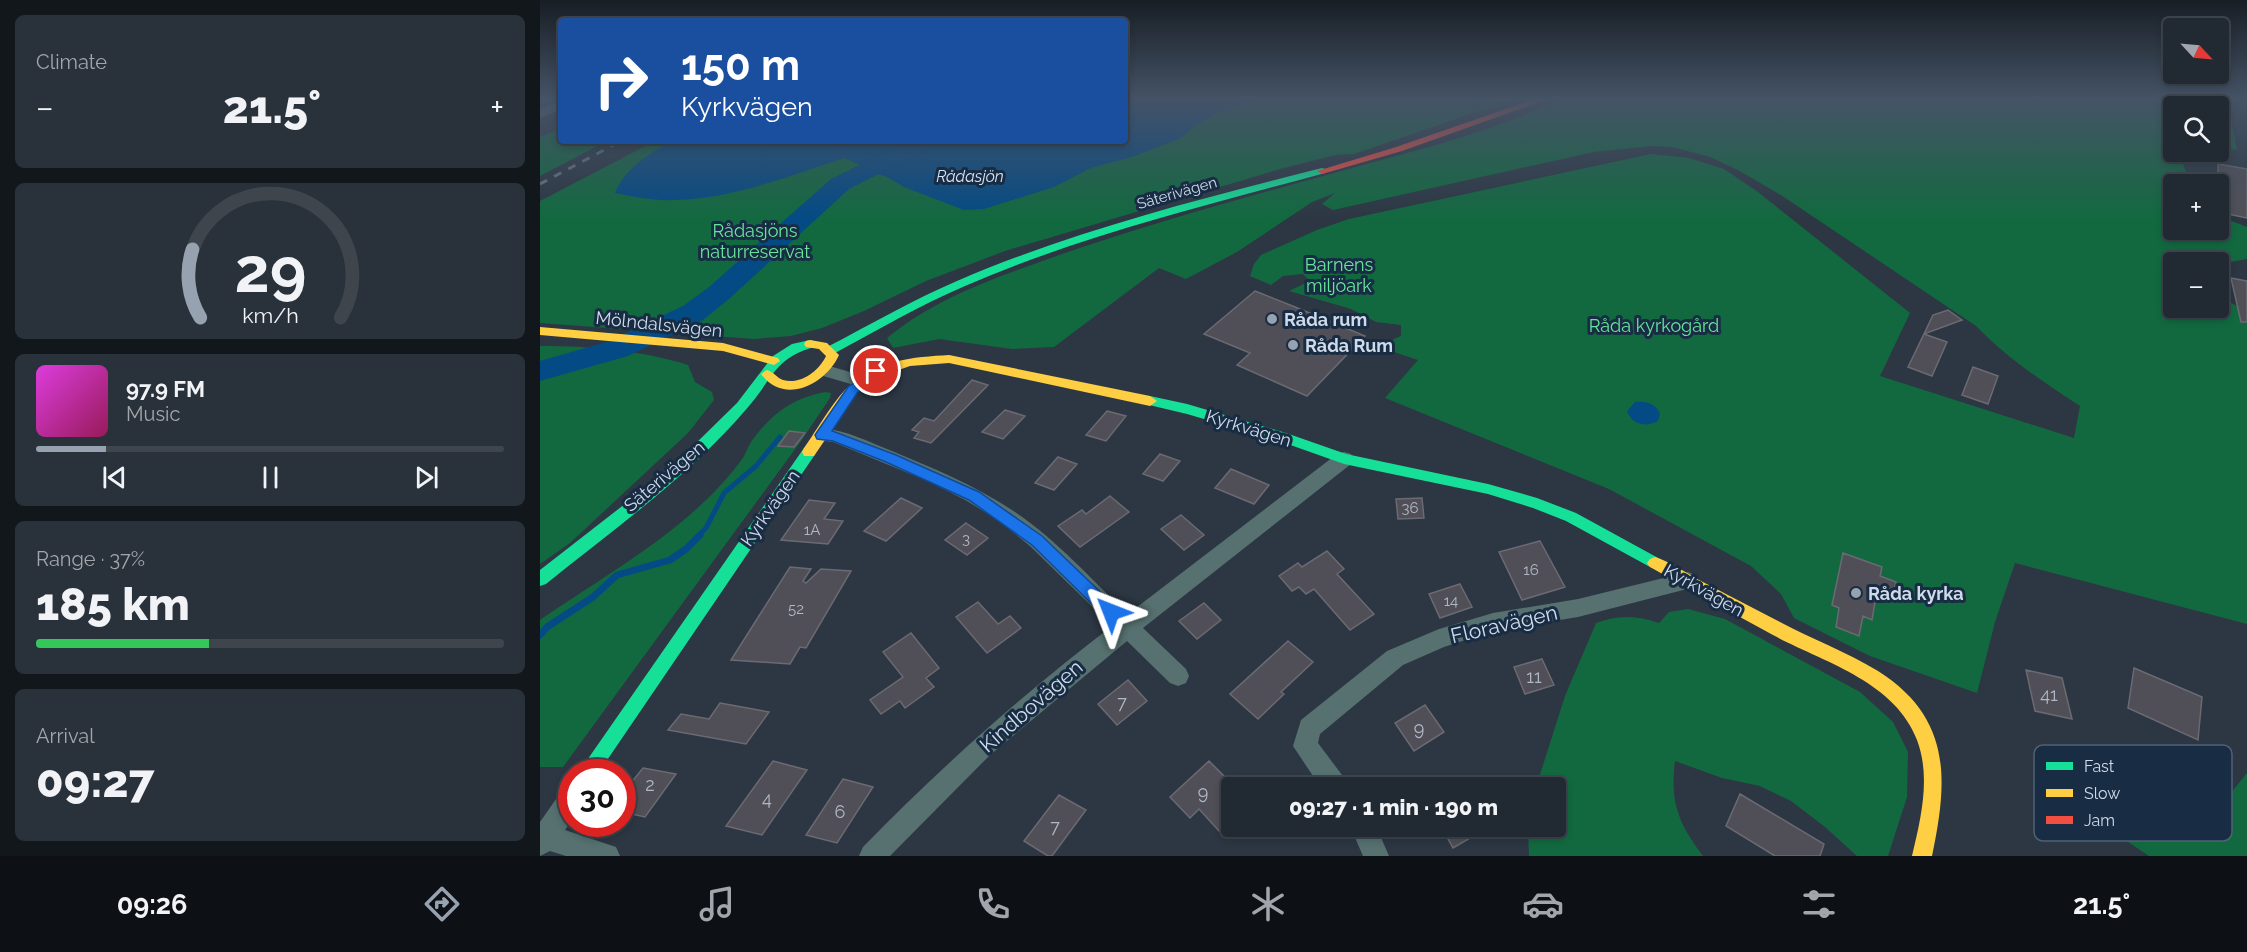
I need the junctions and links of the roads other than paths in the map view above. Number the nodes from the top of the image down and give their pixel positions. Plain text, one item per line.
1 (1428, 139) edge
2 (540, 331) edge
3 (831, 350) junction
4 (770, 367) junction
5 (826, 371) junction
6 (861, 381) junction
7 (806, 382) junction
8 (779, 396) dead end
9 (822, 435) junction
10 (1344, 459) junction
11 (600, 550) dead end
12 (540, 579) edge
13 (1688, 581) junction
14 (540, 593) edge
15 (1125, 627) junction
16 (1178, 676) dead end
17 (598, 759) edge
18 (1328, 777) edge
19 (558, 819) edge
20 (1368, 837) edge
21 (543, 841) edge
22 (607, 856) edge
23 (872, 856) edge
24 (1376, 856) edge
25 (1922, 856) edge

1 - 3 street, Säterivägen
2 - 4 street, Mölndalsvägen
3 - 4 street
3 - 5 street
4 - 7 street, Mölndalsvägen
4 - 12 street, Säterivägen
5 - 6 street
5 - 7 street
6 - 9 street, Kyrkvägen
6 - 10 street, Kyrkvägen
7 - 8 street
9 - 15 street
9 - 17 street, Kyrkvägen
10 - 13 street, Kyrkvägen
10 - 15 street, Kindbovägen
11 - 14 street
13 - 18 street, Floravägen
13 - 25 street, Kyrkvägen
15 - 16 street
15 - 23 street, Kindbovägen
19 - 21 street
20 - 24 street
21 - 22 street

